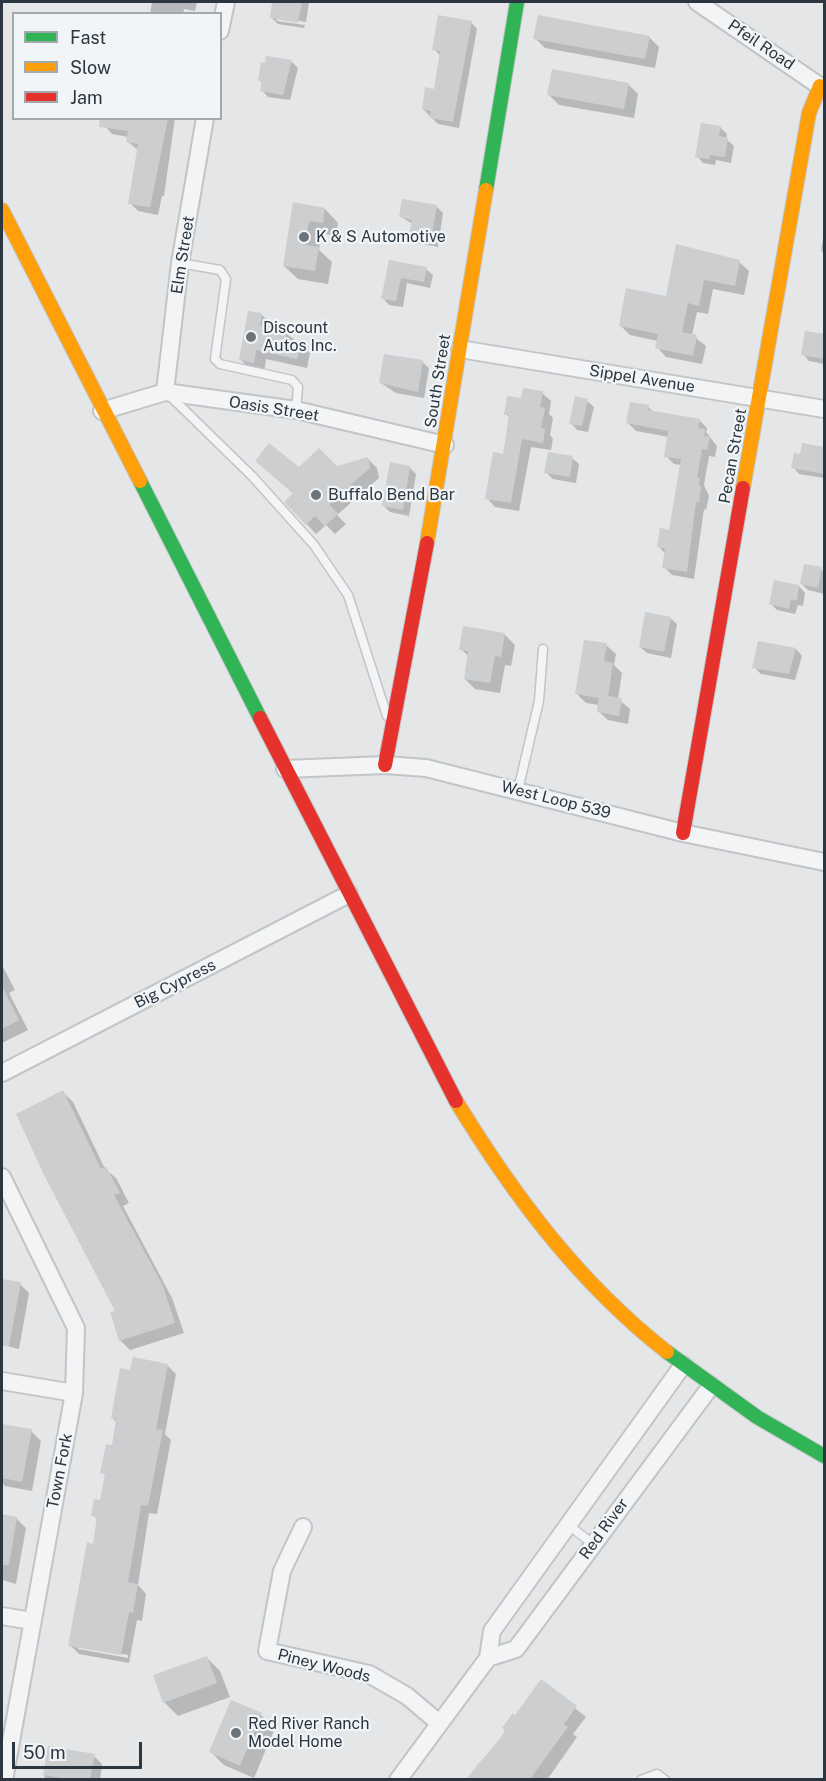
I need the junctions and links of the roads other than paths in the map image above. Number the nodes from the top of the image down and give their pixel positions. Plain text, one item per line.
1 (226, 2) edge
2 (517, 2) edge
3 (697, 2) edge
4 (222, 21) edge
5 (822, 87) edge
6 (205, 120) edge
7 (2, 210) edge
8 (180, 263) junction
9 (460, 349) junction
10 (165, 392) junction
11 (760, 398) junction
12 (825, 409) edge
13 (296, 410) junction
14 (102, 411) junction
15 (445, 445) junction
16 (543, 649) dead end
17 (393, 726) junction
18 (384, 765) junction
19 (285, 769) junction
20 (518, 790) junction
21 (683, 833) junction
22 (825, 862) edge
23 (349, 894) junction
24 (2, 1073) edge
25 (2, 1177) edge
26 (683, 1365) junction
27 (2, 1380) edge
28 (711, 1386) junction
29 (74, 1394) junction
30 (825, 1456) edge
31 (567, 1524) junction
32 (303, 1527) dead end
33 (593, 1544) junction
34 (2, 1616) edge
35 (32, 1621) junction
36 (488, 1658) junction
37 (439, 1723) junction
38 (4, 1779) edge
39 (398, 1779) edge
40 (641, 1779) edge
41 (665, 1779) edge

1 - 4 street
2 - 9 street, South Street
3 - 5 street, Pfeil Road
5 - 11 street, Pecan Street
6 - 8 street, Elm Street
7 - 14 street
8 - 10 street, Elm Street
8 - 13 lane
9 - 11 street, Sippel Avenue
9 - 15 street, South Street
10 - 13 street, Oasis Street
10 - 14 street, Oasis Street
10 - 17 lane
11 - 12 street, Sippel Avenue
11 - 21 street, Pecan Street
13 - 15 street, Oasis Street
14 - 19 street
15 - 17 street, South Street
16 - 20 lane
17 - 18 street, South Street
18 - 19 street, West Loop 539
18 - 20 street, West Loop 539
19 - 23 street
20 - 21 street, West Loop 539
21 - 22 street, West Loop 539
23 - 24 street, Big Cypress
23 - 26 street
25 - 29 street, Town Fork
26 - 28 street
26 - 31 street, Red River
27 - 29 street
28 - 30 street
28 - 33 street, Red River
29 - 35 street, Town Fork
31 - 33 lane
31 - 36 street, Red River
32 - 37 street, Piney Woods
33 - 36 street, Red River
34 - 35 street
35 - 38 street, Town Fork
36 - 37 street, Red River
37 - 39 street, Red River
40 - 41 lane

